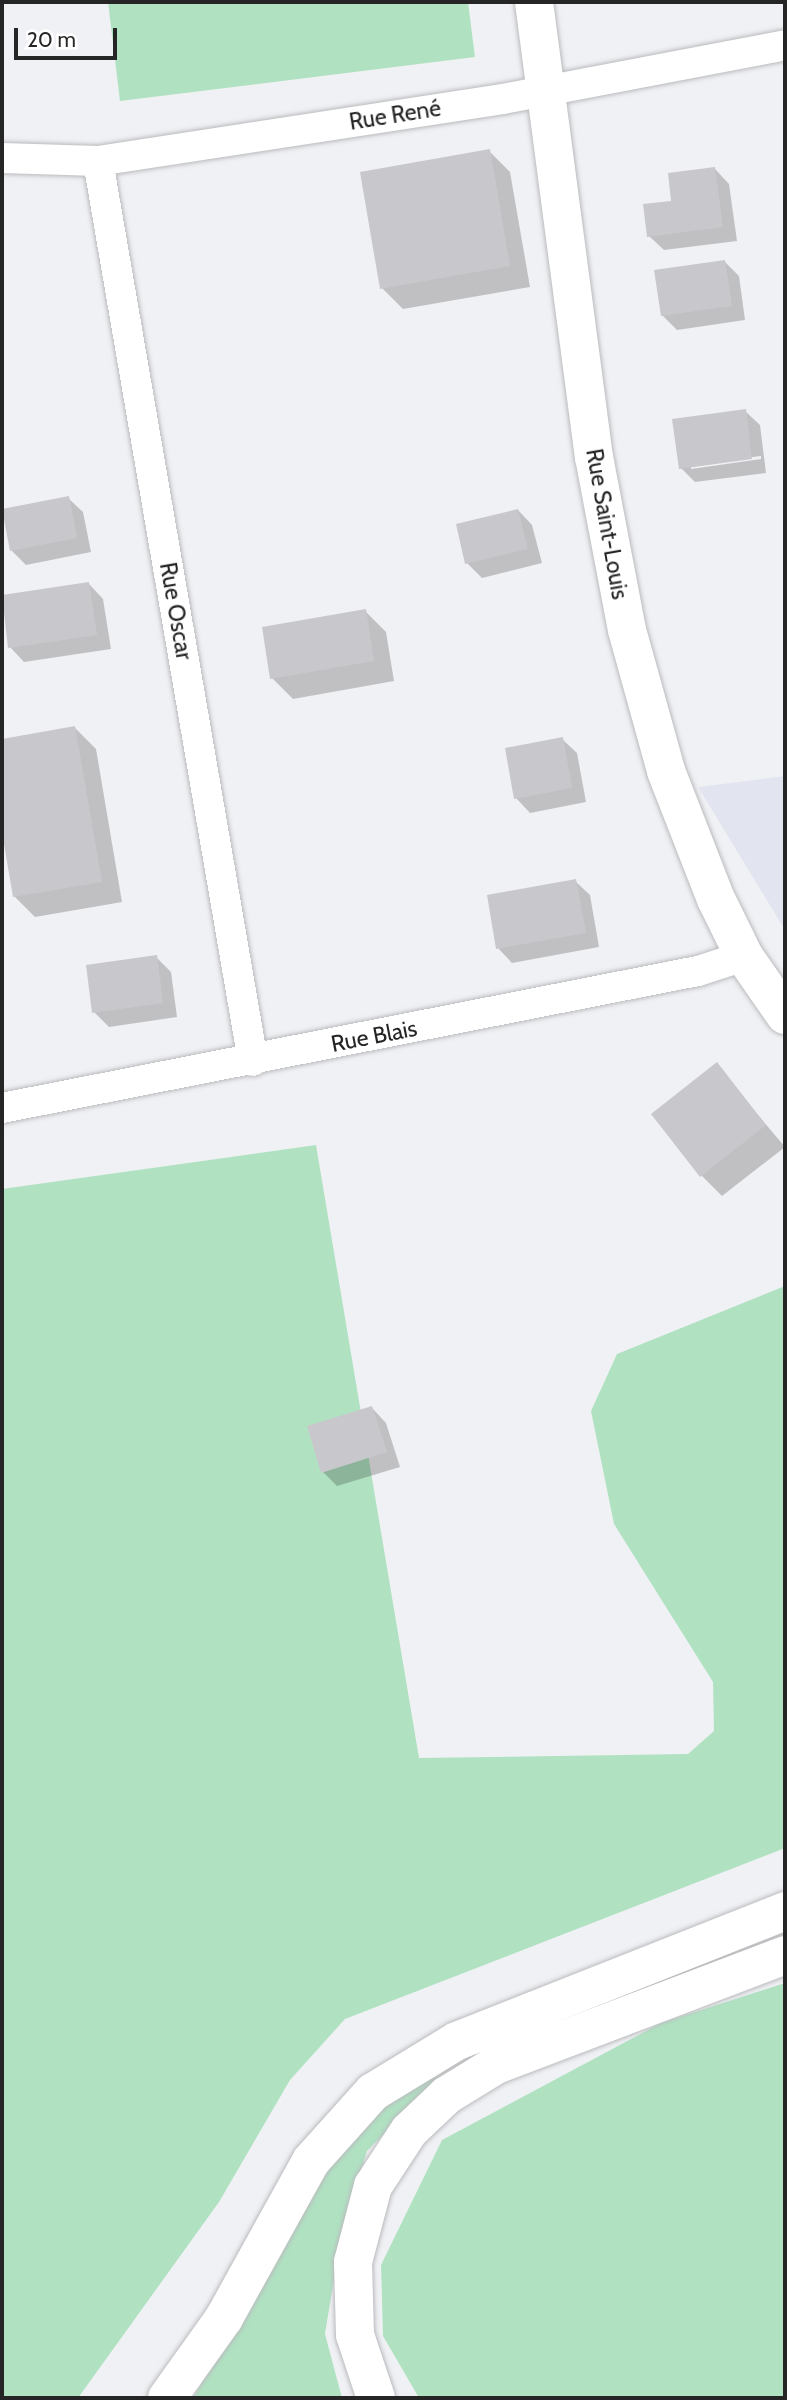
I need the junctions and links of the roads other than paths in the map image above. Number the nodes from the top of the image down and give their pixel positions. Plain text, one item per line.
1 (534, 2) edge
2 (785, 45) edge
3 (545, 91) junction
4 (2, 158) edge
5 (98, 161) junction
6 (744, 956) junction
7 (785, 1015) edge
8 (253, 1061) junction
9 (2, 1108) edge
10 (785, 1911) edge
11 (785, 1955) edge
12 (167, 2398) edge
13 (376, 2398) edge

1 - 3 main road, Rue Saint-Louis
2 - 3 street, Rue René
3 - 5 street, Rue René
3 - 6 main road, Rue Saint-Louis
4 - 5 street, Rue René
5 - 8 street, Rue Oscar
6 - 7 main road, Rue Saint-Louis
6 - 8 street, Rue Blais
8 - 9 street, Rue Blais
10 - 12 main road
11 - 13 main road

